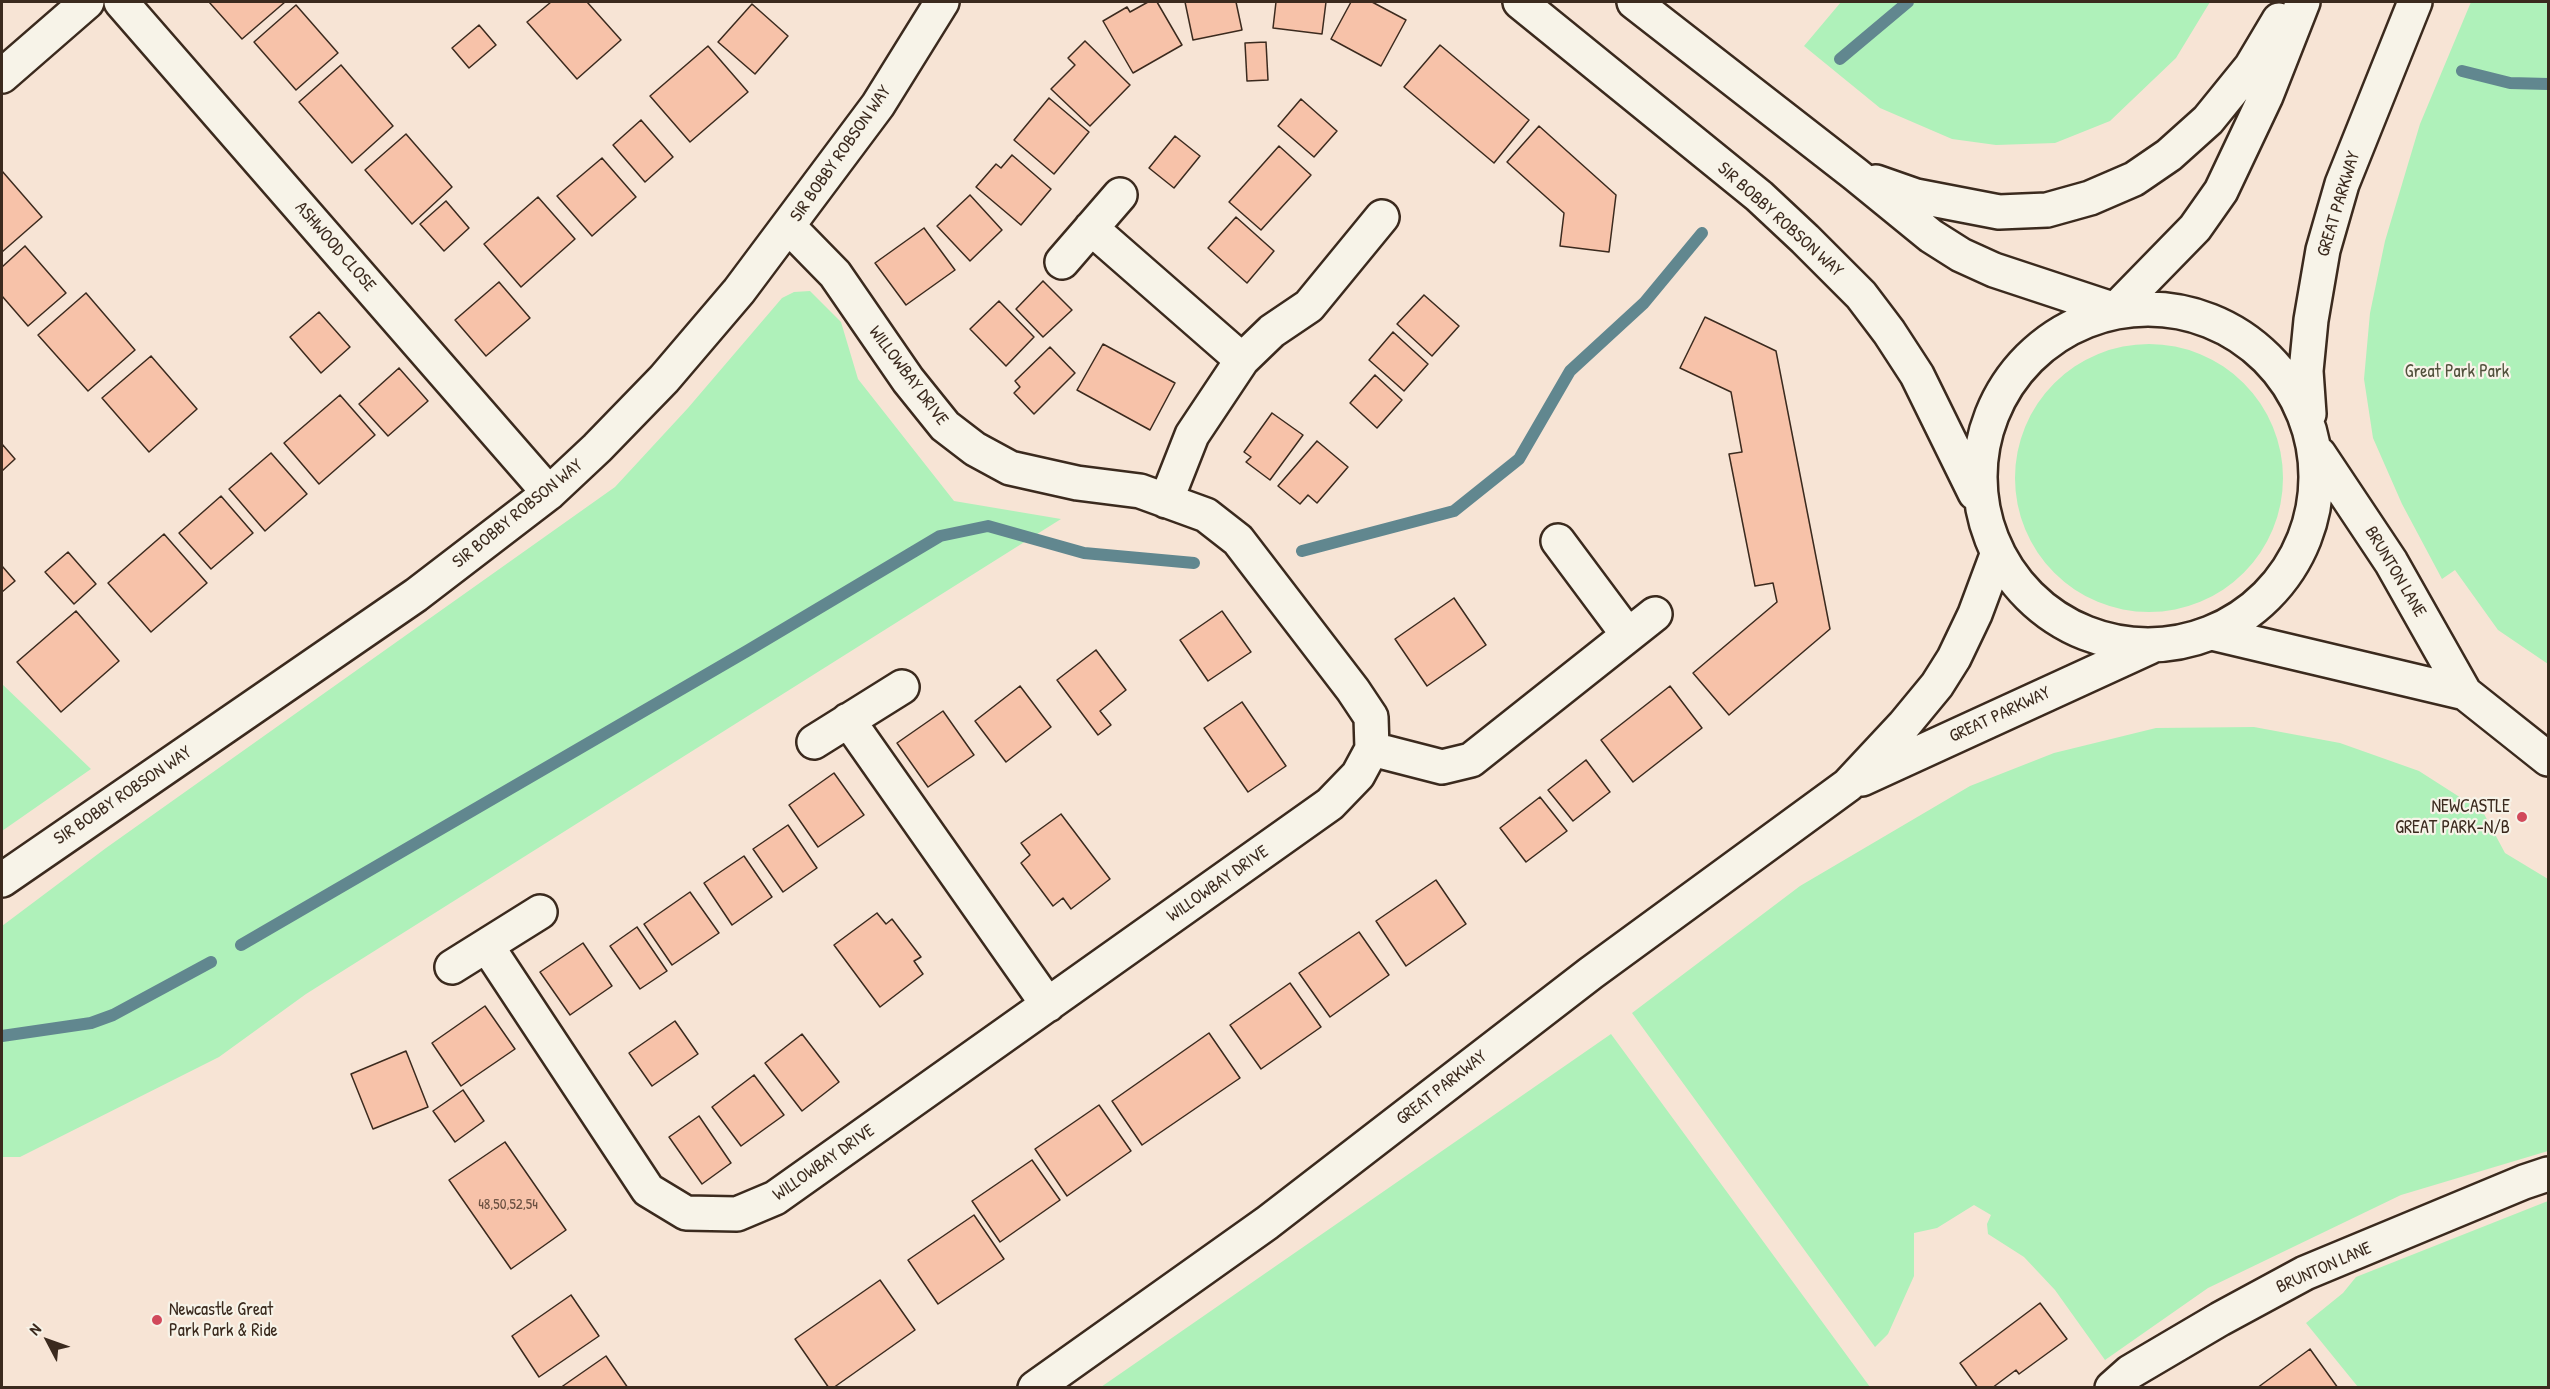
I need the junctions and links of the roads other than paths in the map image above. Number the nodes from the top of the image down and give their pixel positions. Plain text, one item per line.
1 (87, 2) edge
2 (121, 2) edge
3 (942, 2) edge
4 (1520, 2) edge
5 (1634, 2) edge
6 (2291, 2) edge
7 (2302, 2) edge
8 (2415, 2) edge
9 (2, 76) edge
10 (1855, 174) junction
11 (1120, 195) dead end
12 (1382, 217) dead end
13 (789, 227) junction
14 (1091, 228) junction
15 (1062, 262) dead end
16 (2115, 310) junction
17 (1242, 360) junction
18 (2309, 416) junction
19 (2319, 454) junction
20 (549, 493) junction
21 (1975, 493) junction
22 (1166, 501) junction
23 (1558, 541) dead end
24 (1997, 555) junction
25 (1655, 614) dead end
26 (2216, 634) junction
27 (1628, 635) junction
28 (2152, 646) junction
29 (902, 687) dead end
30 (2465, 693) junction
31 (848, 720) junction
32 (814, 742) dead end
33 (1372, 749) junction
34 (2548, 759) edge
35 (1848, 785) junction
36 (2, 880) edge
37 (540, 912) dead end
38 (487, 946) junction
39 (452, 967) dead end
40 (1048, 1005) junction
41 (2548, 1174) edge
42 (1035, 1388) edge
43 (2112, 1388) edge

1 - 9 street
2 - 20 street, ASHWOOD CLOSE
3 - 13 street, SIR BOBBY ROBSON WAY
4 - 21 street, SIR BOBBY ROBSON WAY
5 - 10 street
6 - 10 street
7 - 16 street, GREAT PARKWAY
8 - 18 street, GREAT PARKWAY
10 - 16 street
11 - 14 street
12 - 17 street
13 - 20 street, SIR BOBBY ROBSON WAY
13 - 22 street, WILLOWBAY DRIVE
14 - 15 street
14 - 17 street
16 - 18 street, GREAT PARKWAY
16 - 21 street, GREAT PARKWAY
17 - 22 street
18 - 19 street, GREAT PARKWAY
19 - 26 street, GREAT PARKWAY
19 - 30 street, BRUNTON LANE
20 - 36 street, SIR BOBBY ROBSON WAY
21 - 24 street, GREAT PARKWAY
22 - 33 street, WILLOWBAY DRIVE
23 - 27 street
24 - 28 street, GREAT PARKWAY
24 - 35 street, GREAT PARKWAY
25 - 27 street
26 - 28 street, GREAT PARKWAY
26 - 30 street, BRUNTON LANE
27 - 33 street
28 - 35 street, GREAT PARKWAY
29 - 31 street
30 - 34 street, BRUNTON LANE
31 - 32 street
31 - 40 street
33 - 40 street, WILLOWBAY DRIVE
35 - 42 street, GREAT PARKWAY
37 - 38 street
38 - 39 street
38 - 40 street, WILLOWBAY DRIVE
41 - 43 street, BRUNTON LANE

